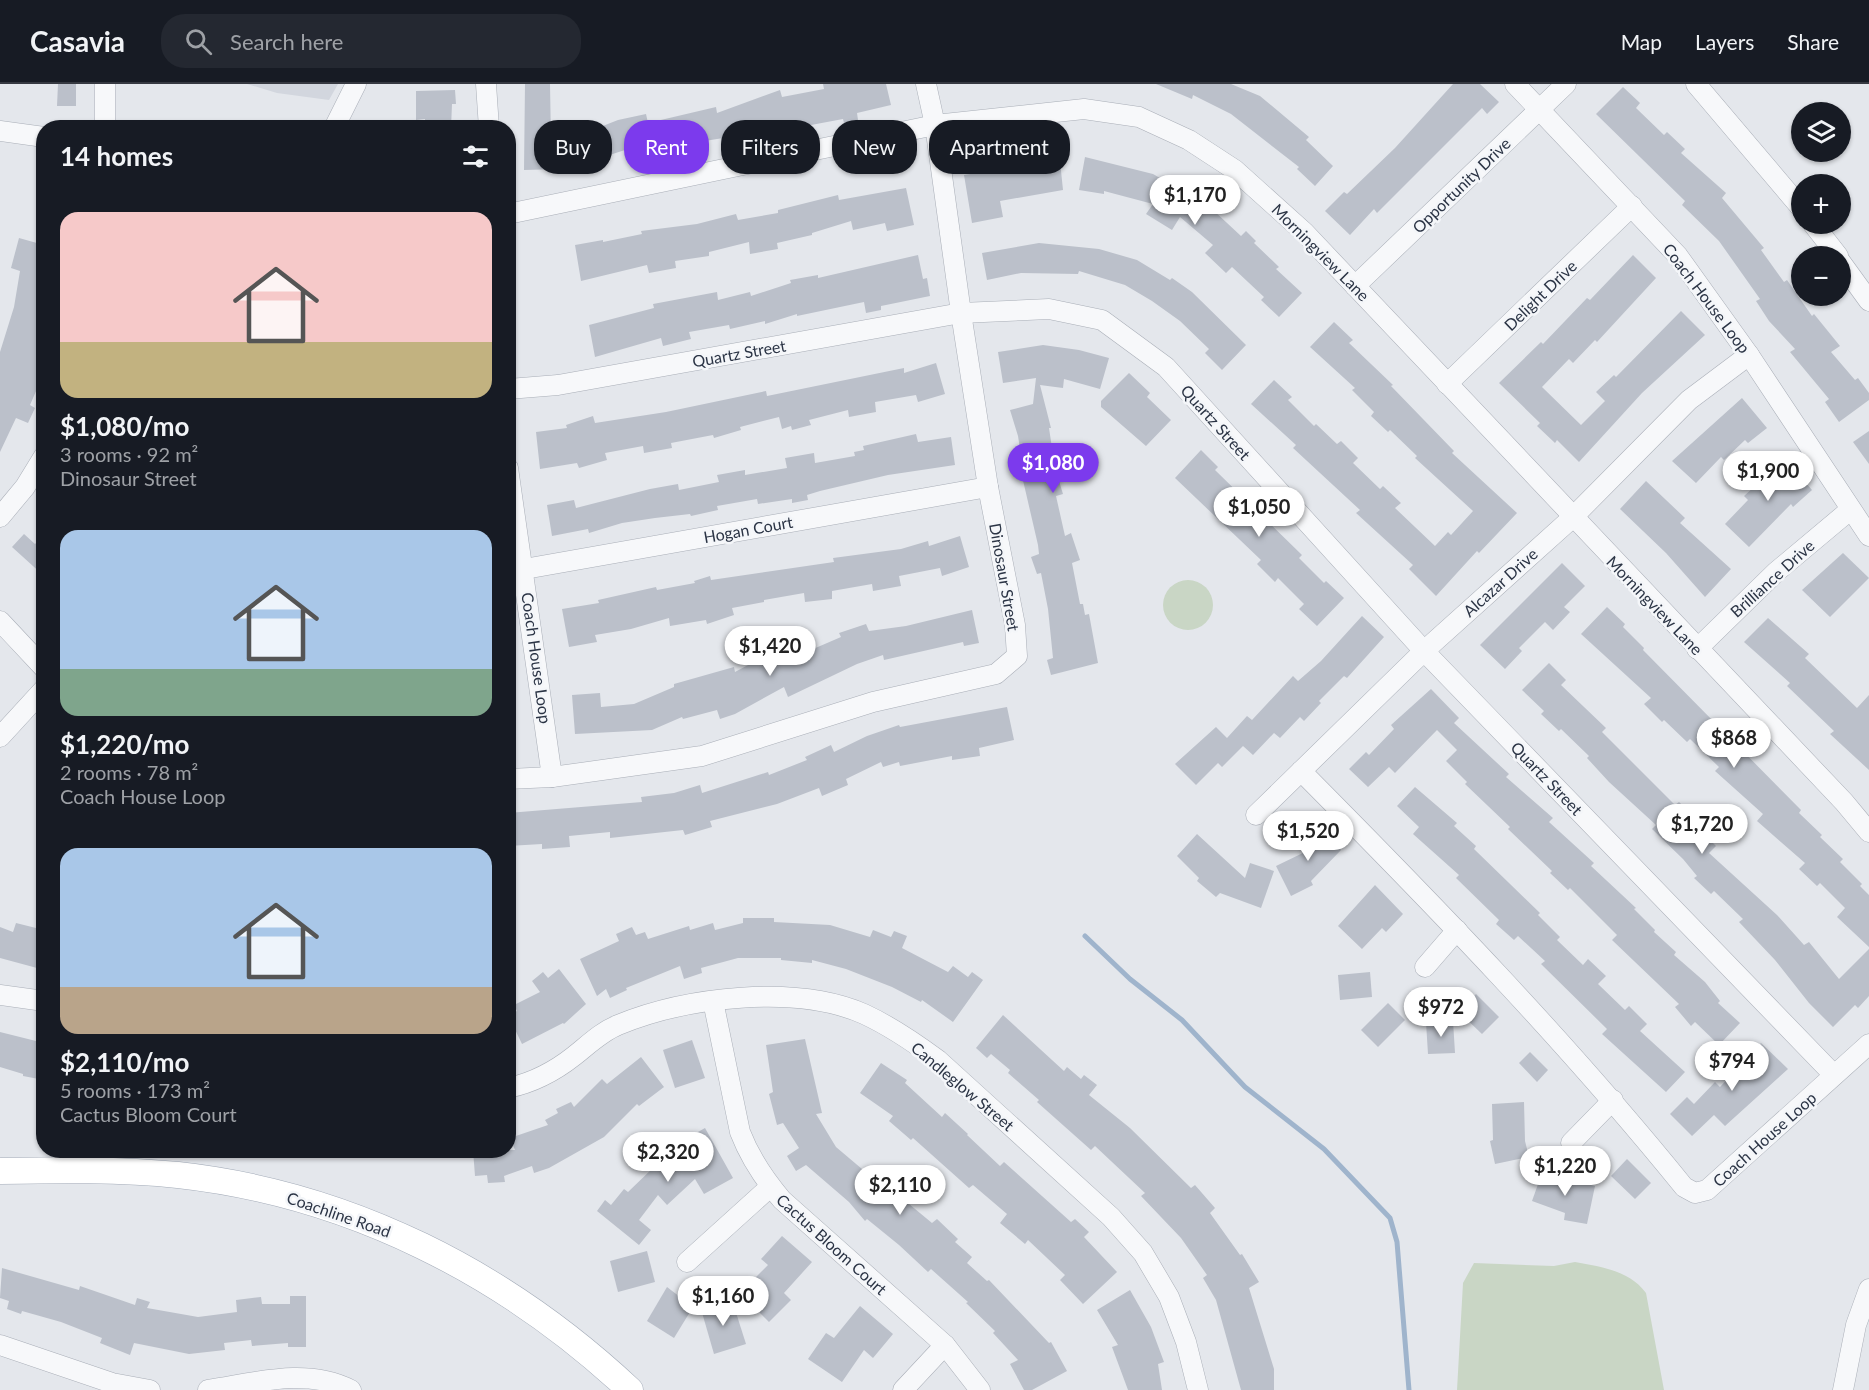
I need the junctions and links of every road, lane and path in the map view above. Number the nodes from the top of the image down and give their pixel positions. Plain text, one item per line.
1 (105, 84) edge
2 (356, 84) edge
3 (486, 84) edge
4 (926, 84) edge
5 (1515, 84) edge
6 (1566, 84) edge
7 (1696, 84) edge
8 (1541, 109) junction
9 (105, 120) edge
10 (338, 120) edge
11 (488, 120) edge
12 (934, 120) edge
13 (985, 120) edge
14 (929, 126) edge
15 (0, 131) edge
16 (36, 136) edge
17 (942, 174) edge
18 (1791, 196) edge
19 (1632, 206) junction
20 (516, 212) edge
21 (1821, 234) edge
22 (1830, 246) edge
23 (1851, 276) edge
24 (1355, 286) junction
25 (1869, 301) edge
26 (961, 313) junction
27 (1749, 355) junction
28 (1447, 384) junction
29 (516, 388) edge
30 (36, 469) edge
31 (988, 487) junction
32 (1850, 510) junction
33 (0, 517) edge
34 (1572, 518) junction
35 (1869, 536) edge
36 (517, 571) edge
37 (0, 621) edge
38 (1697, 649) junction
39 (1424, 651) junction
40 (36, 659) edge
41 (36, 698) edge
42 (0, 737) edge
43 (1301, 771) junction
44 (552, 777) junction
45 (516, 779) edge
46 (1256, 815) dead end
47 (1869, 832) edge
48 (1457, 930) junction
49 (1425, 967) dead end
50 (0, 995) edge
51 (36, 1000) edge
52 (713, 1001) junction
53 (1869, 1044) edge
54 (1834, 1075) junction
55 (516, 1085) edge
56 (1613, 1100) junction
57 (1571, 1143) dead end
58 (0, 1171) edge
59 (770, 1187) junction
60 (687, 1262) dead end
61 (1869, 1288) edge
62 (0, 1345) edge
63 (945, 1345) junction
64 (150, 1390) edge
65 (208, 1390) edge
66 (351, 1390) edge
67 (630, 1390) edge
68 (903, 1390) edge
69 (980, 1390) edge
70 (1198, 1390) edge
71 (1843, 1390) edge

1 - 9 street
2 - 10 street
3 - 11 street
4 - 12 street, Dinosaur Street
5 - 8 street, Coach House Loop
6 - 8 street, Opportunity Drive
7 - 18 street
8 - 19 street, Coach House Loop
8 - 24 street, Opportunity Drive
13 - 24 street, Morningview Lane
14 - 20 street, Morningview Lane
15 - 16 street
17 - 26 street, Dinosaur Street
19 - 27 street, Coach House Loop
19 - 28 street, Delight Drive
21 - 22 street
23 - 25 street
24 - 28 street, Morningview Lane
26 - 29 street, Quartz Street
26 - 31 street, Dinosaur Street
26 - 39 street, Quartz Street
27 - 32 street, Coach House Loop
27 - 34 street, Alcazar Drive
28 - 34 street, Morningview Lane
30 - 33 street
31 - 36 street, Hogan Court
31 - 44 street, Dinosaur Street
32 - 35 street, Coach House Loop
32 - 38 street, Brilliance Drive
34 - 38 street, Morningview Lane
34 - 39 street, Alcazar Drive
36 - 44 street, Coach House Loop
37 - 40 street
38 - 47 street, Morningview Lane
39 - 43 street, Alcazar Drive
39 - 54 street, Quartz Street
41 - 42 street
43 - 46 street, Alcazar Drive
43 - 48 street, Coach House Loop
44 - 45 street, Dinosaur Street
48 - 49 street
48 - 56 street, Coach House Loop
50 - 51 street
52 - 55 street, Candleglow Street
52 - 59 street, Cactus Bloom Court
52 - 70 street, Candleglow Street
53 - 54 street, Coach House Loop
54 - 56 street, Coach House Loop
56 - 57 street
58 - 67 main road, Coachline Road
59 - 60 street
59 - 63 street, Cactus Bloom Court
61 - 71 street
62 - 64 street
63 - 68 street
63 - 69 street, Cactus Bloom Court
65 - 66 street

